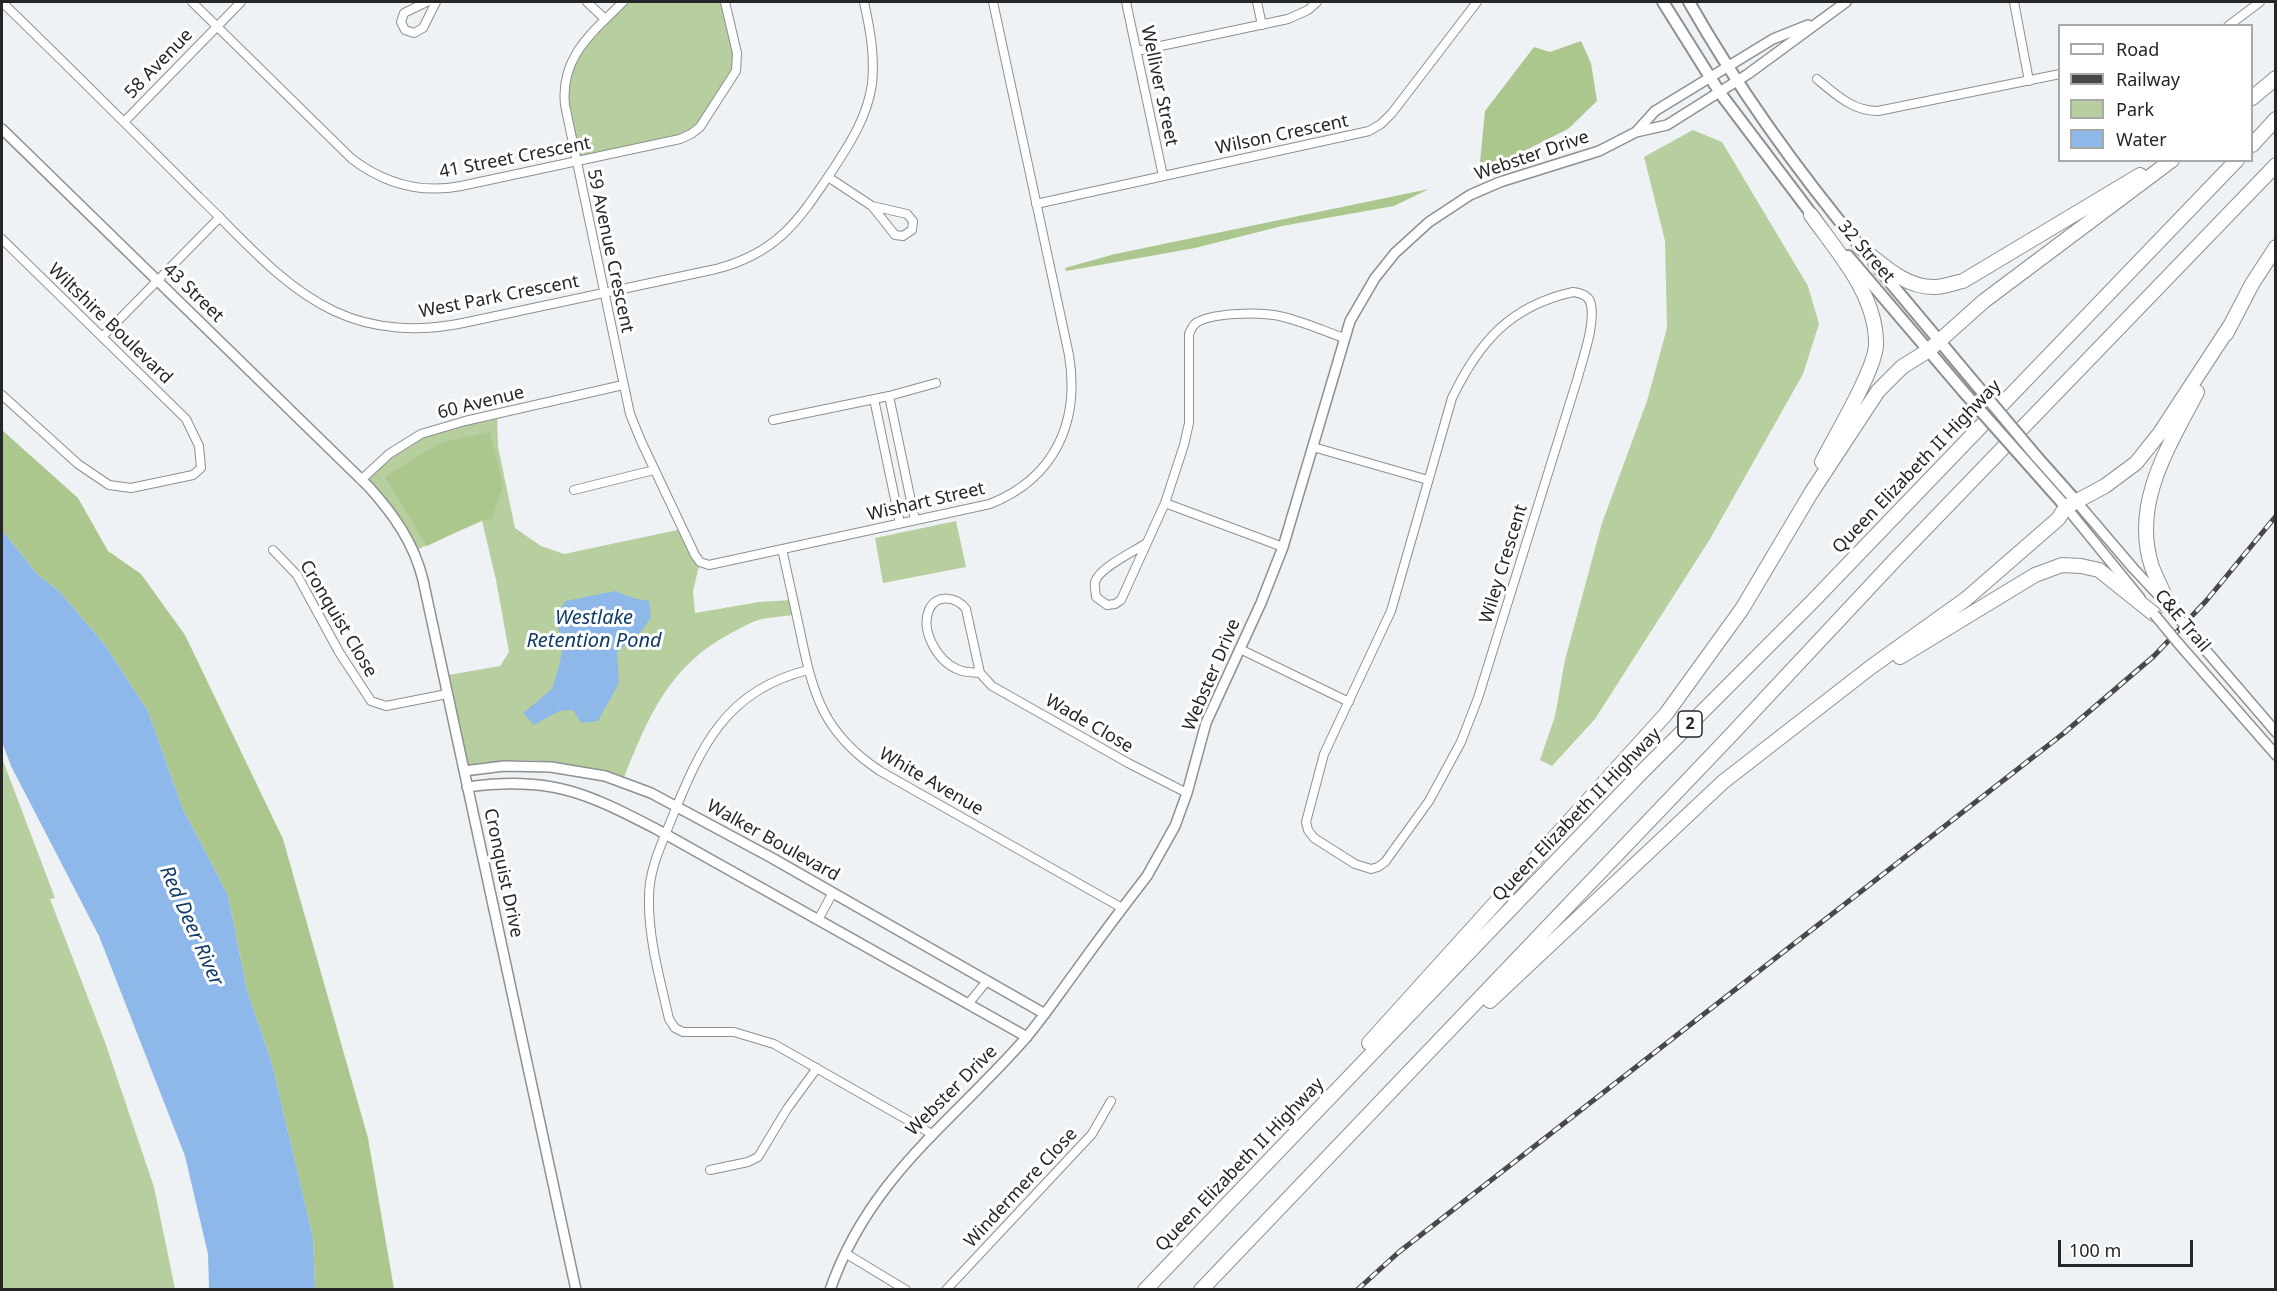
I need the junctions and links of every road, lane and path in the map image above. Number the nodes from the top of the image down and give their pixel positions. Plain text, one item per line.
1 (192, 2) edge
2 (241, 2) edge
3 (427, 2) edge
4 (436, 2) edge
5 (587, 2) edge
6 (623, 2) edge
7 (725, 2) edge
8 (864, 2) edge
9 (993, 2) edge
10 (1126, 2) edge
11 (1257, 2) edge
12 (1317, 2) edge
13 (1477, 2) edge
14 (1663, 2) edge
15 (1689, 2) edge
16 (1846, 2) edge
17 (2014, 2) edge
18 (2260, 2) edge
19 (3, 7) edge
20 (605, 19) junction
21 (1815, 23) junction
22 (2231, 24) edge
23 (1262, 25) junction
24 (217, 26) junction
25 (1137, 51) junction
26 (1728, 67) junction
27 (2058, 74) edge
28 (1710, 78) junction
29 (2276, 78) edge
30 (1817, 79) dead end
31 (1737, 81) junction
32 (2029, 81) junction
33 (1720, 93) junction
34 (2253, 97) edge
35 (2276, 119) edge
36 (124, 122) junction
37 (2, 129) edge
38 (1636, 132) junction
39 (2253, 144) edge
40 (576, 161) junction
41 (2162, 162) edge
42 (2169, 162) edge
43 (2235, 162) edge
44 (2276, 165) edge
45 (1163, 176) junction
46 (828, 177) junction
47 (1036, 204) junction
48 (872, 206) junction
49 (1811, 215) junction
50 (220, 217) junction
51 (2, 239) edge
52 (1860, 247) junction
53 (2276, 247) edge
54 (157, 280) junction
55 (604, 292) junction
56 (2230, 326) junction
57 (102, 337) junction
58 (1344, 338) junction
59 (1934, 345) junction
60 (936, 383) dead end
61 (623, 385) junction
62 (2, 395) edge
63 (889, 396) junction
64 (874, 399) junction
65 (773, 420) dead end
66 (1312, 447) junction
67 (2032, 460) junction
68 (654, 470) junction
69 (361, 480) junction
70 (1428, 480) junction
71 (574, 490) dead end
72 (1165, 503) junction
73 (2070, 503) junction
74 (1798, 514) junction
75 (915, 520) junction
76 (900, 523) junction
77 (1145, 544) junction
78 (1283, 546) junction
79 (783, 549) junction
80 (273, 550) dead end
81 (2169, 606) junction
82 (2154, 614) junction
83 (1239, 649) junction
84 (808, 670) junction
85 (980, 673) junction
86 (447, 694) junction
87 (1349, 702) junction
88 (1819, 708) junction
89 (2276, 732) edge
90 (2276, 755) edge
91 (464, 771) junction
92 (467, 787) junction
93 (1187, 792) junction
94 (677, 806) junction
95 (665, 834) junction
96 (832, 894) junction
97 (1122, 908) junction
98 (818, 920) junction
99 (987, 981) junction
100 (968, 1004) junction
101 (1045, 1014) junction
102 (1027, 1037) junction
103 (817, 1068) junction
104 (1111, 1101) dead end
105 (1365, 1121) junction
106 (932, 1134) junction
107 (1275, 1154) junction
108 (710, 1170) dead end
109 (845, 1253) junction
110 (576, 1290) edge
111 (830, 1290) edge
112 (906, 1290) edge
113 (946, 1290) edge
114 (1145, 1290) edge
115 (1201, 1290) edge

1 - 24 street, 41 Street Crescent
2 - 24 street, 58 Avenue
3 - 4 street
5 - 20 street
6 - 20 street, 59 Avenue Crescent
7 - 40 street, 41 Street Crescent
8 - 46 street, West Park Crescent
9 - 47 street, Wishart Street
10 - 25 street, Welliver Street
11 - 23 street
12 - 23 street
13 - 45 street, Wilson Crescent
14 - 28 main road, 32 Street
15 - 26 main road, 32 Street
16 - 21 street
17 - 32 street
18 - 22 street
19 - 36 street, West Park Crescent
20 - 40 street, 59 Avenue Crescent
21 - 26 street, Webster Drive
21 - 31 street, Webster Drive
23 - 25 street
24 - 36 street, 58 Avenue
24 - 40 street, 41 Street Crescent
25 - 45 street, Welliver Street
26 - 28 street, Webster Drive
26 - 31 main road, 32 Street
27 - 32 street
28 - 33 main road, 32 Street
28 - 38 street, Webster Drive
29 - 34 highway
30 - 32 street
31 - 33 street, Webster Drive
31 - 52 main road, 32 Street
33 - 38 street, Webster Drive
33 - 49 main road, 32 Street
35 - 39 highway
36 - 50 street, West Park Crescent
37 - 54 street, 43 Street
38 - 58 street, Webster Drive
40 - 55 street, 59 Avenue Crescent
41 - 52 highway
42 - 59 highway
43 - 107 highway, Queen Elizabeth II Highway / 2
44 - 105 highway, 2
45 - 47 street, Wilson Crescent
46 - 48 street
46 - 55 street, West Park Crescent
47 - 75 street, Wishart Street
48 - 48 street
49 - 59 main road, 32 Street
49 - 74 highway
50 - 54 street
50 - 55 street, West Park Crescent
51 - 57 street, Wiltshire Boulevard
52 - 59 main road, 32 Street
53 - 56 highway
54 - 57 street
54 - 69 street, 43 Street
55 - 61 street, 59 Avenue Crescent
56 - 73 highway
56 - 81 highway
57 - 62 street, Wiltshire Boulevard
58 - 66 street, Webster Drive
58 - 72 street
59 - 67 main road, 32 Street, bridge
59 - 67 main road, 32 Street, bridge
59 - 74 highway
60 - 63 street
61 - 68 street, Wishart Street
61 - 69 street, 60 Avenue
63 - 64 street
63 - 75 street
64 - 65 street
64 - 76 street
66 - 70 street
66 - 78 street, Webster Drive
67 - 73 main road, 32 Street
68 - 71 street
68 - 79 street, Wishart Street
69 - 86 street, Cronquist Drive
70 - 87 street, Wiley Crescent
70 - 87 street, Wiley Crescent
72 - 77 street
72 - 78 street
73 - 81 street, C&E Trail
73 - 82 street, C&E Trail
73 - 88 highway
74 - 107 highway
75 - 76 street, Wishart Street
76 - 79 street, Wishart Street
77 - 77 street
78 - 83 street, Webster Drive
79 - 84 street, White Avenue
80 - 86 street, Cronquist Close
81 - 89 street, C&E Trail, bridge
82 - 88 highway
82 - 90 street, C&E Trail, bridge
83 - 87 street
83 - 93 street, Webster Drive
84 - 94 street
84 - 97 street, White Avenue
85 - 85 street, Wade Close
85 - 93 street, Wade Close
86 - 91 street, Cronquist Drive
88 - 105 highway
91 - 92 street, Cronquist Drive
91 - 94 street, Walker Boulevard
92 - 95 street
92 - 110 street, Cronquist Drive
93 - 97 street, Webster Drive
94 - 95 street
94 - 96 street, Walker Boulevard
95 - 98 street
95 - 103 street
96 - 98 street
96 - 99 street, Walker Boulevard
97 - 101 street, Webster Drive
98 - 100 street
99 - 100 street
99 - 101 street, Walker Boulevard
100 - 102 street
101 - 102 street, Webster Drive
102 - 106 street, Webster Drive
103 - 106 street
103 - 108 street
104 - 113 street, Windermere Close
105 - 115 highway, 2
106 - 109 street, Webster Drive
107 - 114 highway, Queen Elizabeth II Highway / 2
109 - 111 street, Webster Drive
109 - 112 street

